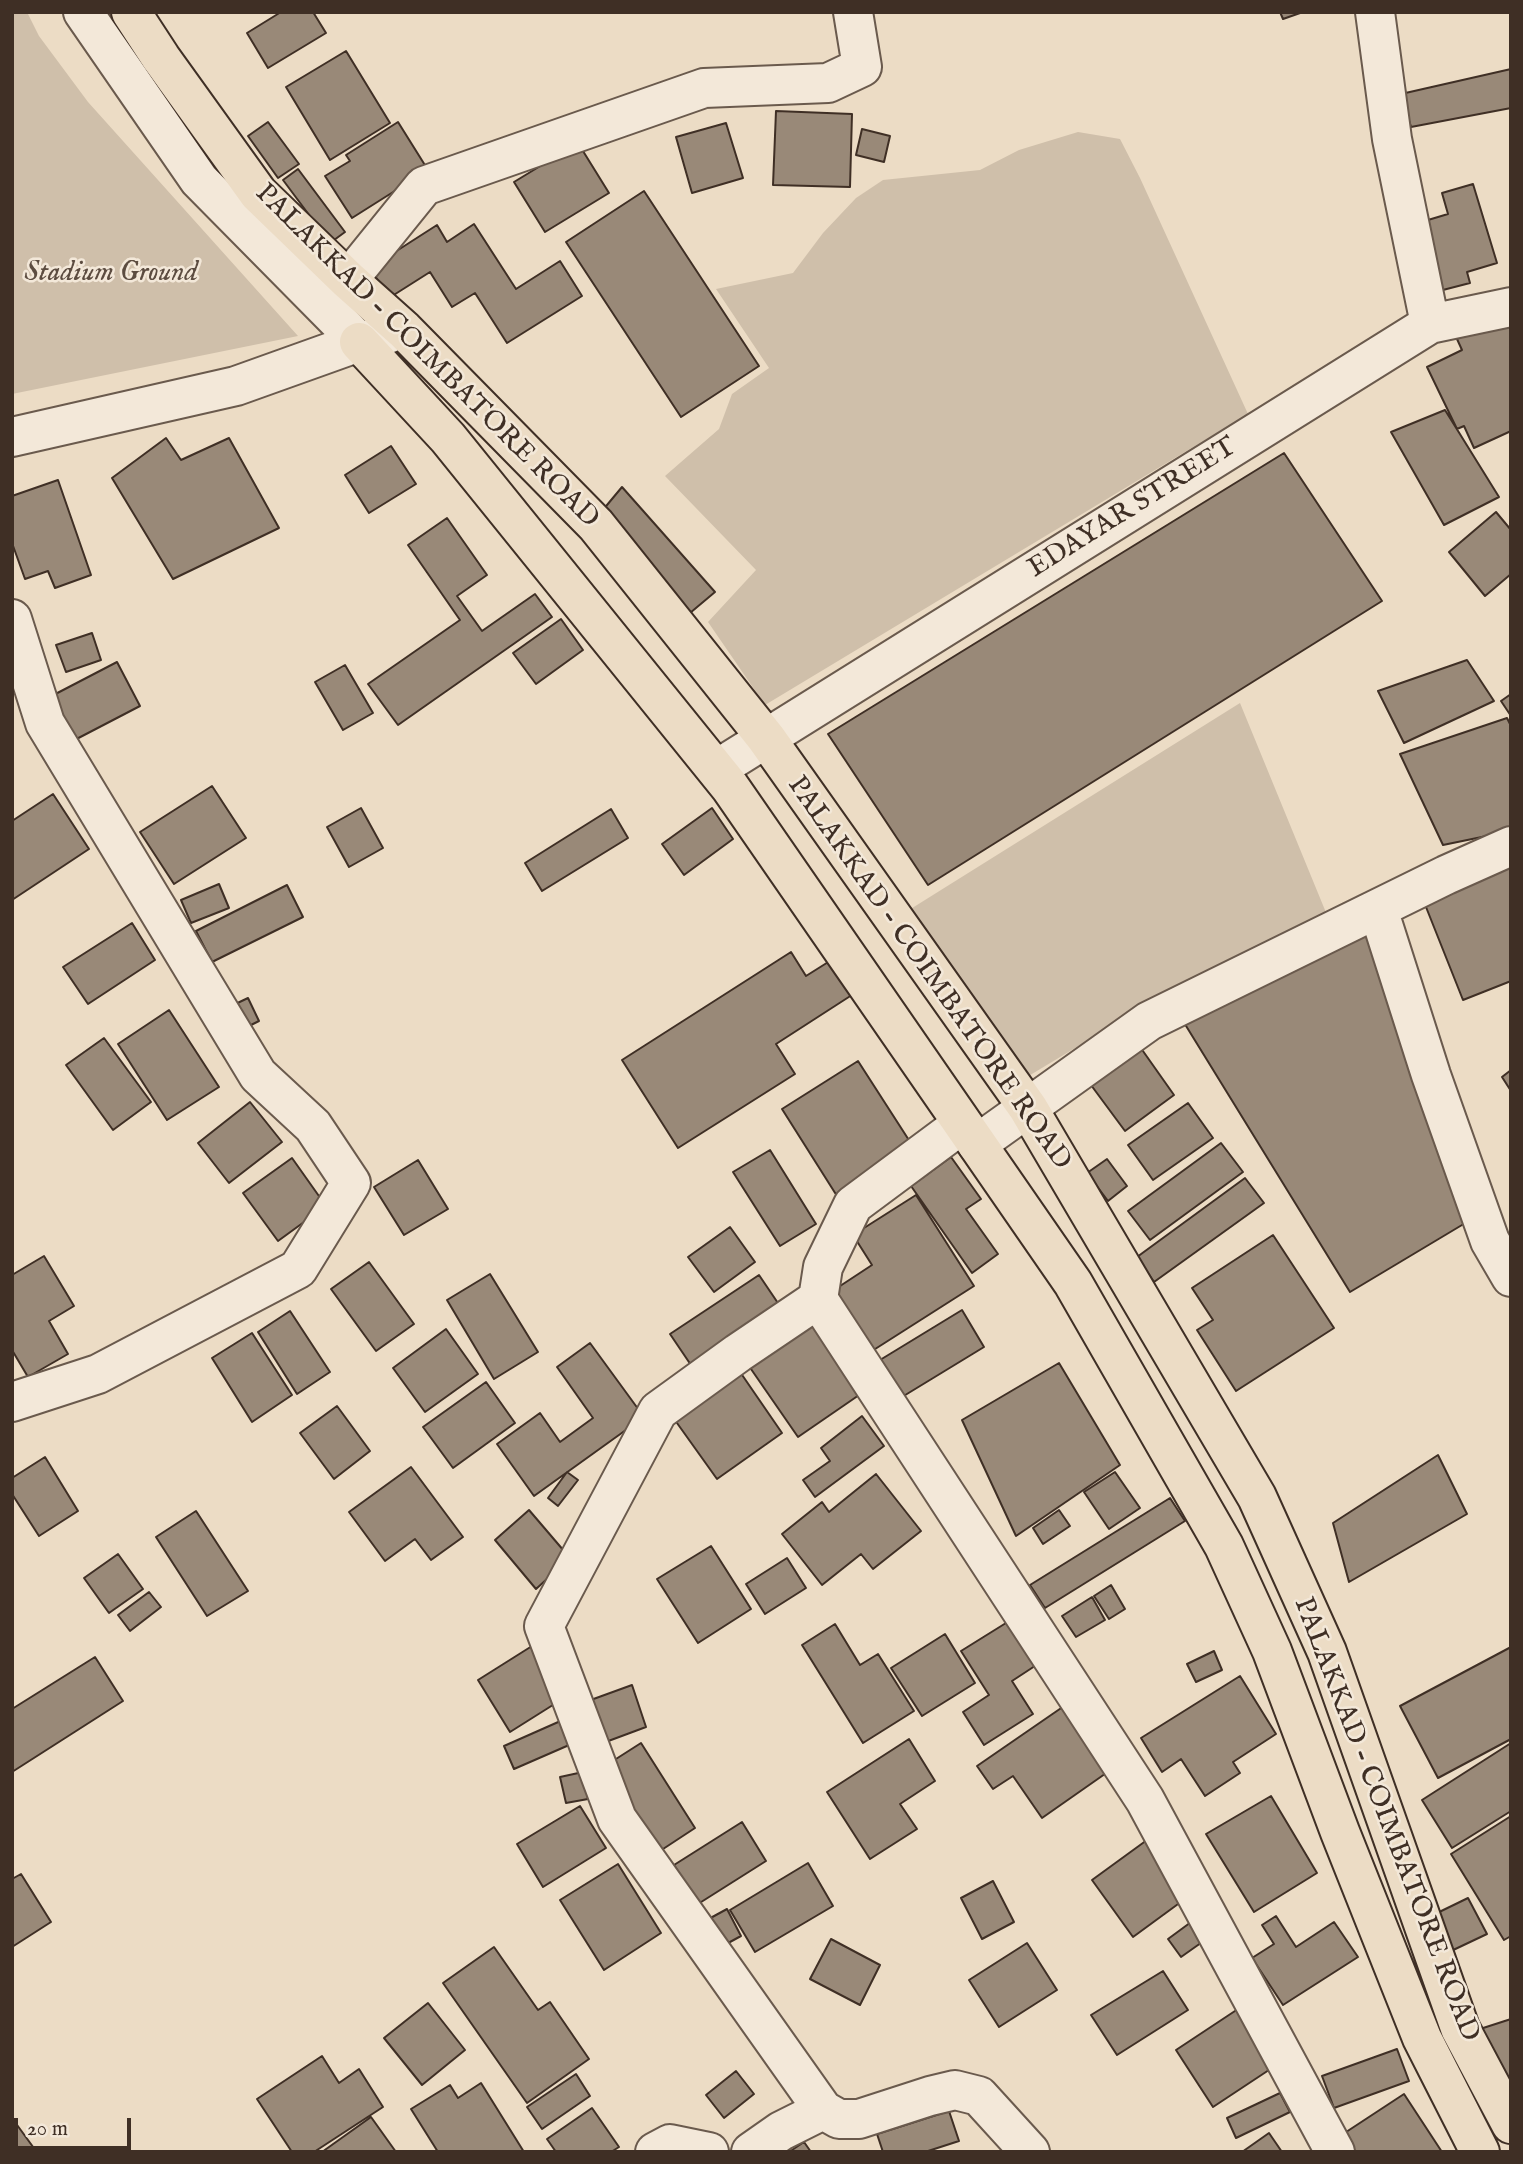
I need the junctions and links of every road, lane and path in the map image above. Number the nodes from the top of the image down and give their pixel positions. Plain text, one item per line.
1 (83, 12) edge
2 (131, 12) edge
3 (853, 12) edge
4 (1375, 12) edge
5 (348, 281) junction
6 (1511, 307) edge
7 (1430, 324) junction
8 (404, 330) junction
9 (359, 342) junction
10 (12, 437) edge
11 (12, 618) edge
12 (766, 738) junction
13 (717, 769) junction
14 (1511, 846) edge
15 (1378, 909) junction
16 (1028, 1108) junction
17 (969, 1134) junction
18 (1511, 1277) edge
19 (818, 1299) junction
20 (12, 1402) edge
21 (823, 2110) junction
22 (1511, 2124) edge
23 (655, 2152) edge
24 (709, 2152) edge
25 (751, 2152) edge
26 (1030, 2152) edge
27 (1335, 2152) edge
28 (1480, 2152) edge

1 - 9 street
2 - 5 main road, PALAKKAD - COIMBATORE ROAD
3 - 5 street
4 - 7 street
5 - 8 main road, PALAKKAD - COIMBATORE ROAD
6 - 7 street, EDAYAR STREET
7 - 12 street, EDAYAR STREET
8 - 9 street
8 - 12 main road, PALAKKAD - COIMBATORE ROAD
9 - 10 street
9 - 13 main road, PALAKKAD - COIMBATORE ROAD
11 - 20 street
12 - 13 street, EDAYAR STREET
12 - 16 main road, PALAKKAD - COIMBATORE ROAD
13 - 17 main road, PALAKKAD - COIMBATORE ROAD
14 - 15 street
15 - 16 street
15 - 18 street
16 - 17 street
16 - 22 main road, PALAKKAD - COIMBATORE ROAD
17 - 19 street
17 - 28 main road, PALAKKAD - COIMBATORE ROAD
19 - 21 street
19 - 27 street
21 - 25 street
21 - 26 street
23 - 24 street

